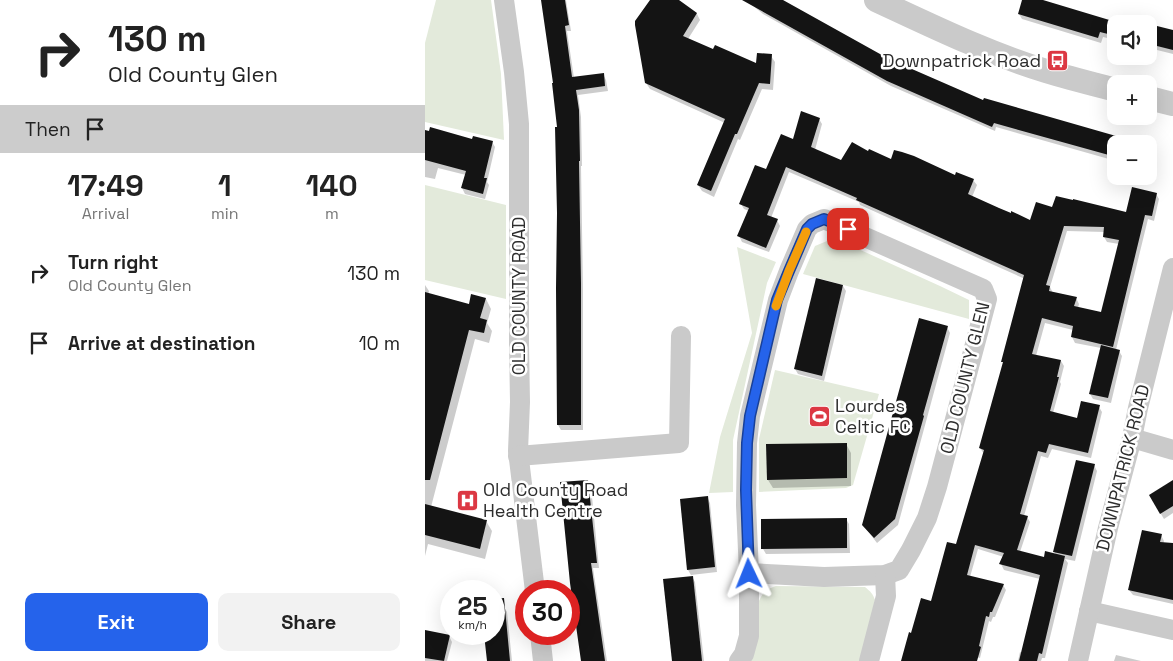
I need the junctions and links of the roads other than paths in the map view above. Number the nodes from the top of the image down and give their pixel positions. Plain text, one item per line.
1 (504, 0) edge
2 (876, 0) edge
3 (1107, 88) edge
4 (1157, 100) edge
5 (1173, 104) edge
6 (1173, 268) edge
7 (1170, 291) edge
8 (681, 336) dead end
9 (1132, 438) junction
10 (1173, 450) edge
11 (518, 456) junction
12 (749, 574) junction
13 (885, 576) junction
14 (534, 580) edge
15 (1089, 611) junction
16 (1173, 630) edge
17 (541, 645) edge
18 (543, 661) edge
19 (739, 661) edge
20 (869, 661) edge
21 (1078, 661) edge

1 - 11 street, OLD COUNTY ROAD
2 - 3 street
4 - 5 street
6 - 7 street, DOWNPATRICK ROAD
7 - 9 street, DOWNPATRICK ROAD
8 - 11 street
9 - 10 street
9 - 15 street, DOWNPATRICK ROAD
11 - 14 street, OLD COUNTY ROAD
12 - 13 street
12 - 13 street, OLD COUNTY GLEN
12 - 19 street, OLD COUNTY GLEN
13 - 20 street
15 - 16 street
15 - 21 street, DOWNPATRICK ROAD
17 - 18 street

